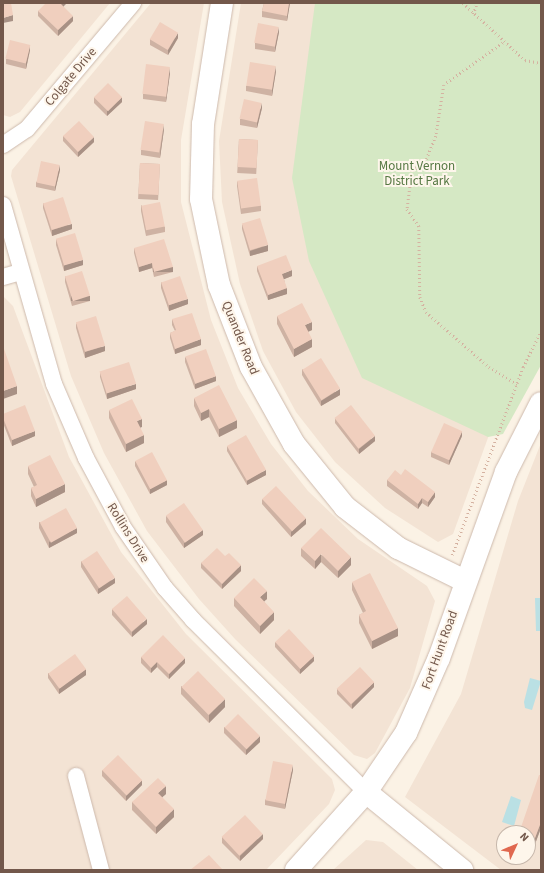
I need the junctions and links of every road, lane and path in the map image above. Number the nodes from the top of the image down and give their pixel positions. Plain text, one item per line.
1 (133, 3) edge
2 (222, 3) edge
3 (463, 3) edge
4 (477, 3) edge
5 (473, 14) junction
6 (504, 43) junction
7 (541, 62) edge
8 (3, 145) edge
9 (3, 205) edge
10 (21, 272) junction
11 (3, 277) edge
12 (541, 331) edge
13 (517, 384) junction
14 (541, 403) edge
15 (445, 572) junction
16 (465, 581) junction
17 (76, 776) dead end
18 (366, 792) junction
19 (101, 870) edge
20 (296, 870) edge
21 (462, 870) edge

1 - 8 street, Colgate Drive
2 - 15 street, Quander Road
3 - 5 path
4 - 5 path
5 - 6 path
6 - 7 path
6 - 13 path
9 - 10 street, Rollins Drive
10 - 11 street
10 - 18 street, Rollins Drive
12 - 13 path
13 - 15 path
14 - 16 street, Fort Hunt Road
15 - 16 street, Quander Road
16 - 18 street, Fort Hunt Road
17 - 19 street
18 - 20 street, Fort Hunt Road
18 - 21 street

